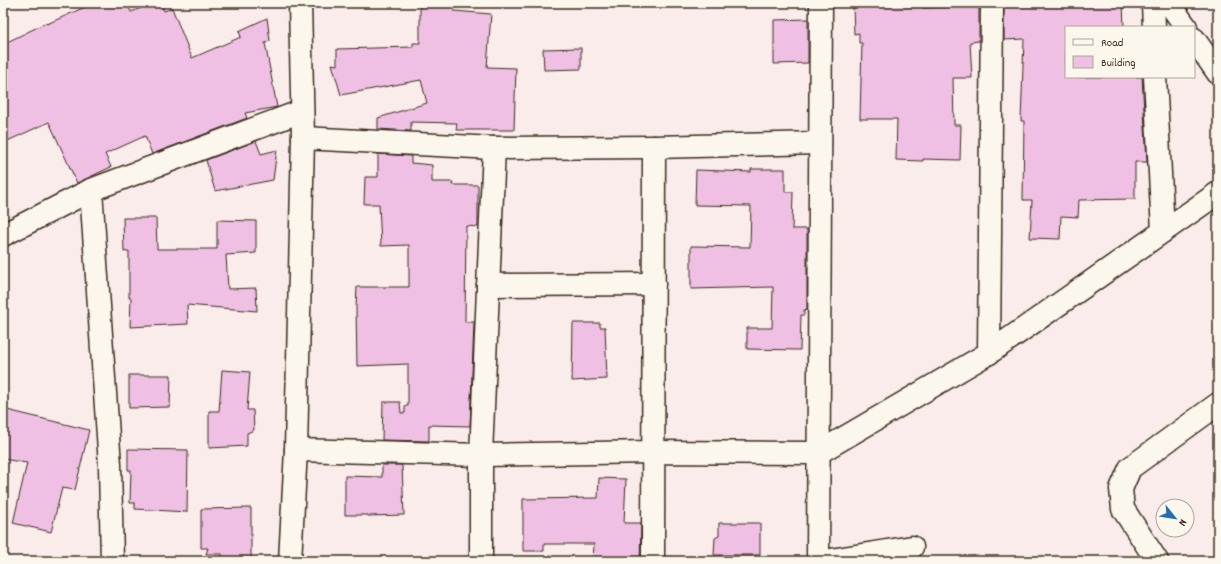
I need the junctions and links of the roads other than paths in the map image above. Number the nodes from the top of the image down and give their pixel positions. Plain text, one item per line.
1 (300, 3) edge
2 (821, 3) edge
3 (992, 3) edge
4 (1153, 3) edge
5 (1169, 3) edge
6 (1154, 26) edge
7 (1185, 26) edge
8 (1195, 40) edge
9 (1218, 73) edge
10 (1156, 78) edge
11 (302, 111) junction
12 (303, 138) junction
13 (820, 143) junction
14 (654, 147) junction
15 (494, 148) junction
16 (91, 190) junction
17 (1218, 193) edge
18 (1163, 232) junction
19 (3, 235) edge
20 (654, 284) junction
21 (488, 285) junction
22 (989, 354) junction
23 (1218, 404) edge
24 (296, 450) junction
25 (653, 452) junction
26 (818, 453) junction
27 (481, 455) junction
28 (912, 547) dead end
29 (112, 561) edge
30 (290, 561) edge
31 (481, 561) edge
32 (653, 561) edge
33 (818, 561) edge
34 (824, 561) edge
35 (1157, 561) edge

1 - 11 street
2 - 13 street
3 - 22 street
4 - 6 street
5 - 7 street
8 - 9 street
10 - 18 street
11 - 12 street
11 - 16 street
12 - 15 street
12 - 24 street
13 - 14 street
13 - 26 street
14 - 15 street
14 - 20 street
15 - 21 street
16 - 19 street
16 - 29 street
17 - 18 street
18 - 22 street
20 - 21 street
20 - 25 street
21 - 27 street
22 - 26 street
23 - 35 street
24 - 27 street
24 - 30 street
25 - 26 street
25 - 27 street
25 - 32 street
26 - 33 street
27 - 31 street
28 - 34 street

